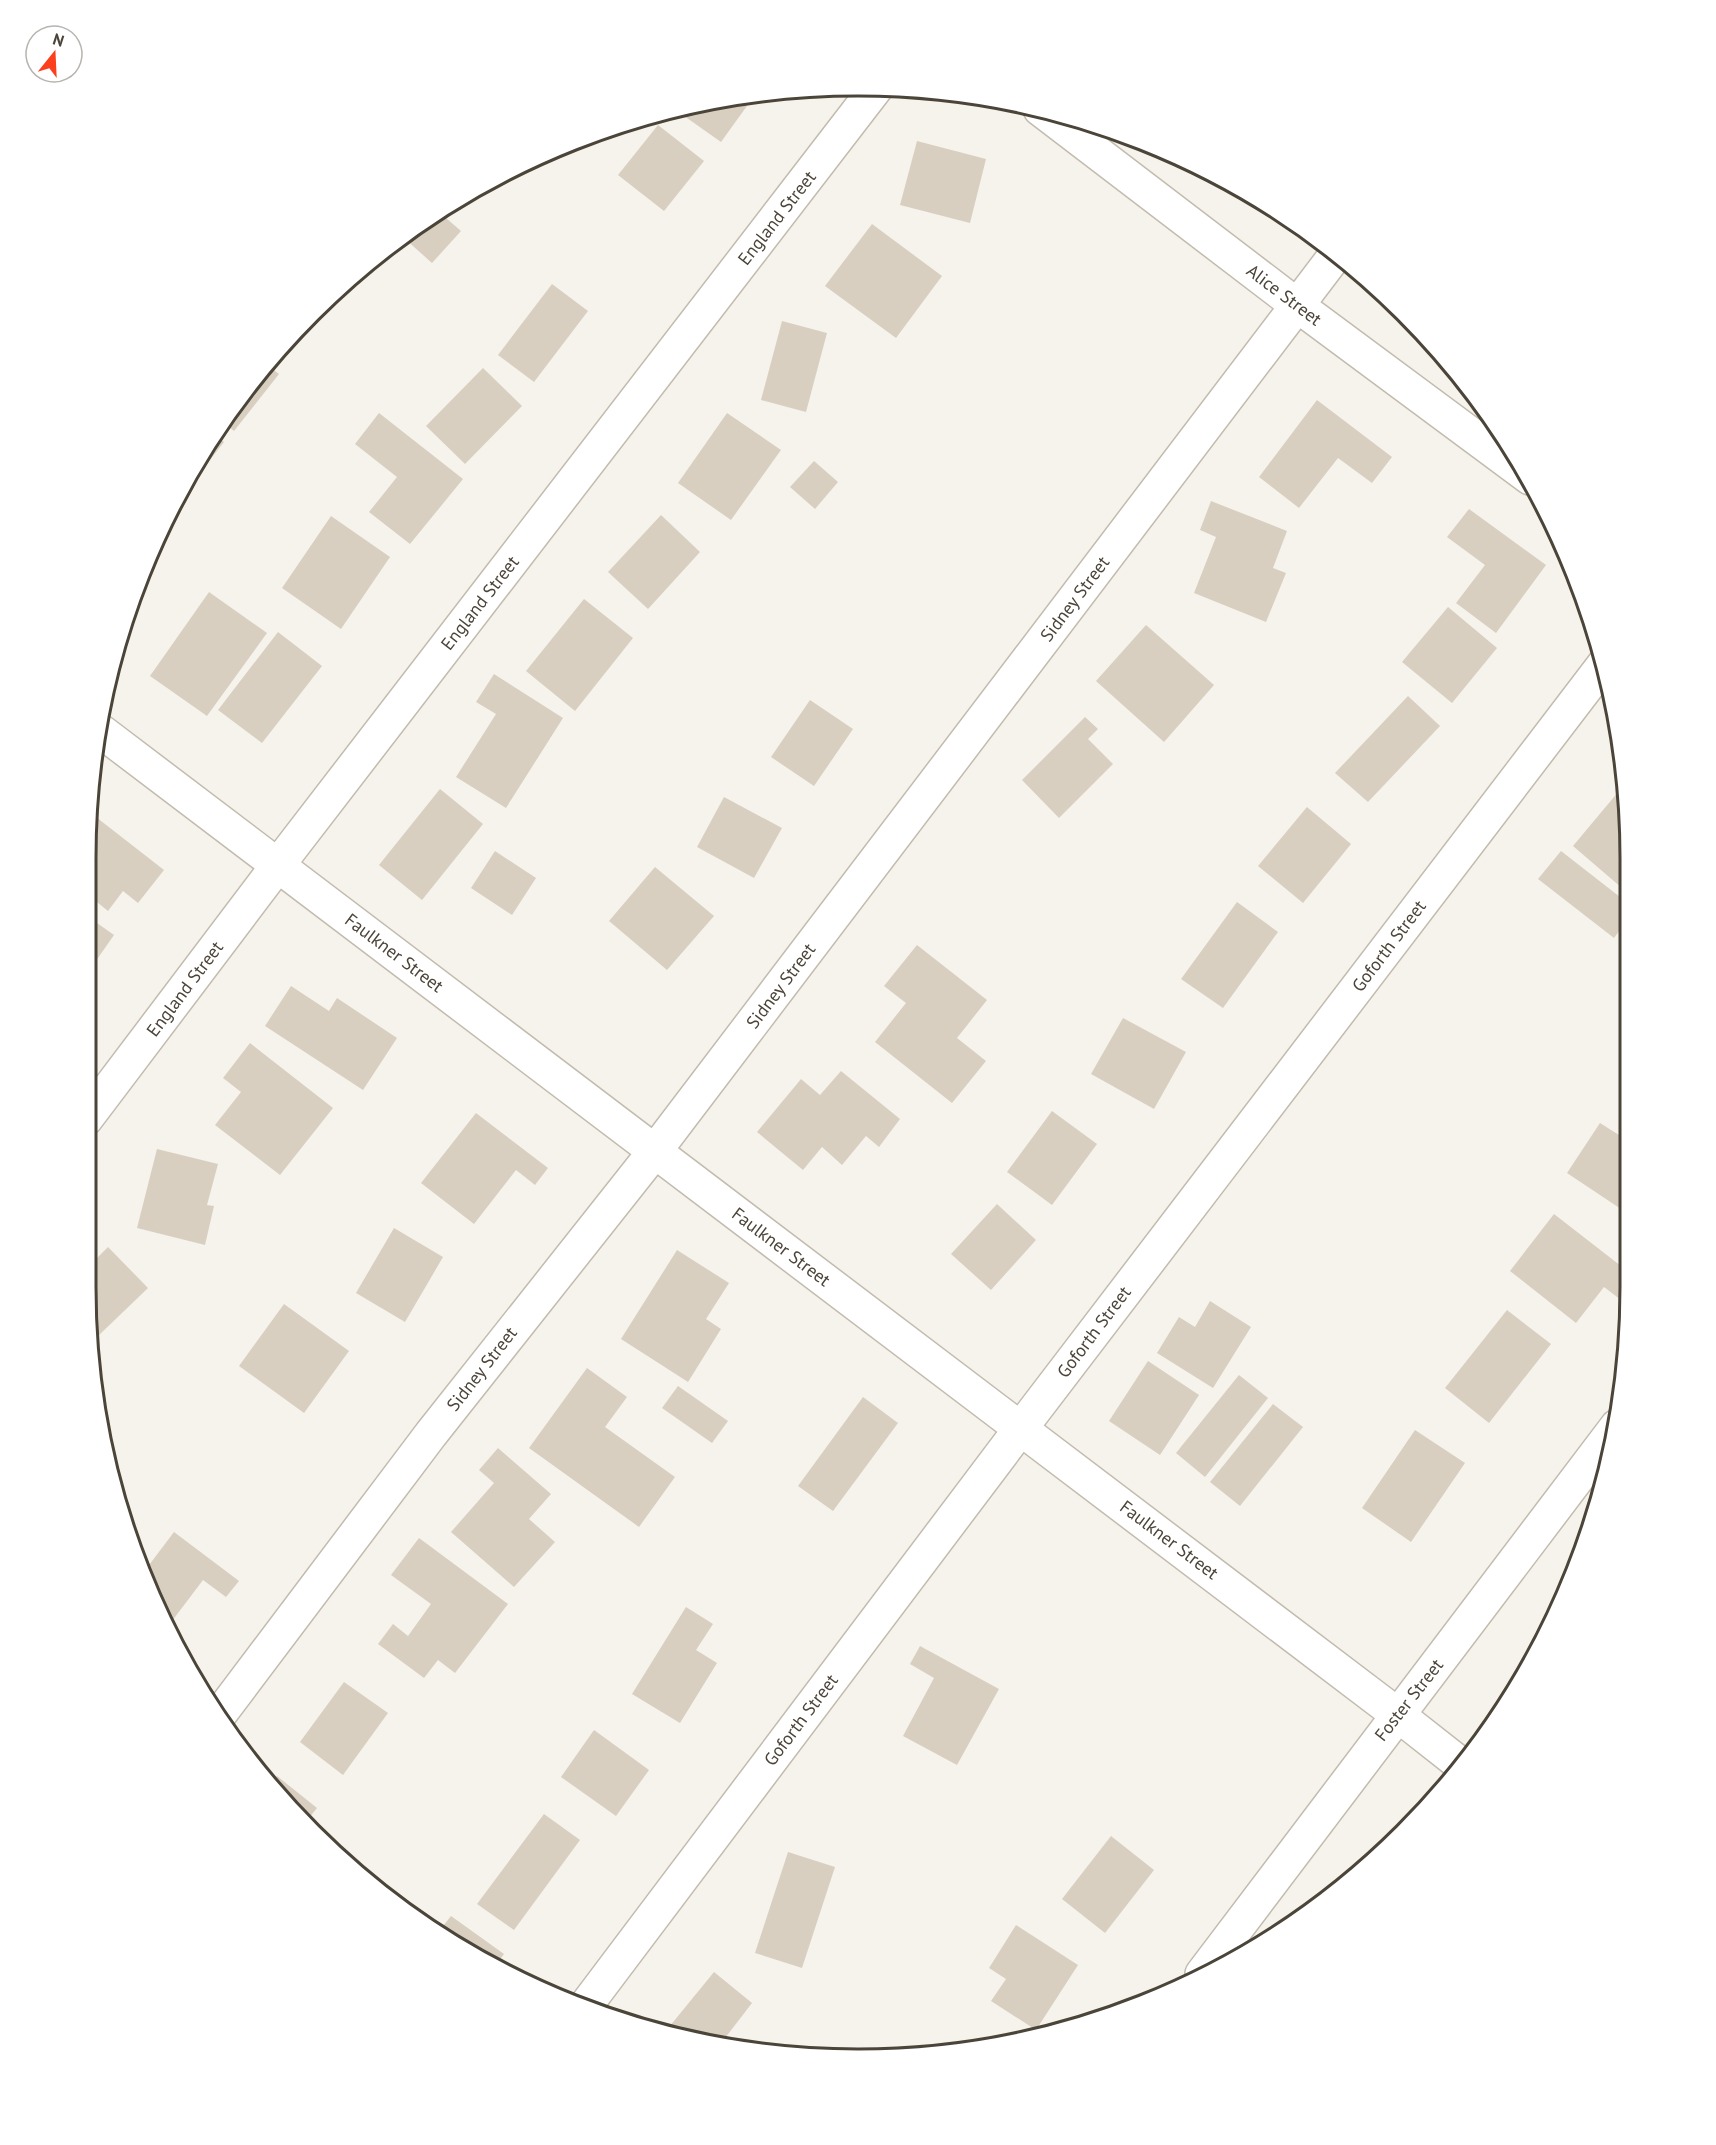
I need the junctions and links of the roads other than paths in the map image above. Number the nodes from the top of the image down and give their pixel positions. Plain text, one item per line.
1 (869, 96) edge
2 (1058, 123) edge
3 (1331, 261) edge
4 (1298, 306) junction
5 (1509, 462) edge
6 (1597, 674) edge
7 (107, 736) edge
8 (278, 865) junction
9 (96, 1106) edge
10 (655, 1152) junction
11 (1021, 1428) junction
12 (1603, 1444) edge
13 (224, 1709) edge
14 (1398, 1715) junction
15 (1455, 1760) edge
16 (1211, 1961) edge
17 (590, 2000) edge

1 - 8 street, England Street
2 - 4 street, Alice Street
3 - 4 street, Sidney Street
4 - 5 street, Alice Street
4 - 10 street, Sidney Street
6 - 11 street, Goforth Street
7 - 8 street, Faulkner Street
8 - 9 street, England Street
8 - 10 street, Faulkner Street
10 - 11 street, Faulkner Street
10 - 13 street, Sidney Street
11 - 14 street, Faulkner Street
11 - 17 street, Goforth Street
12 - 14 street, Foster Street
14 - 15 street, Faulkner Street
14 - 16 street, Foster Street

